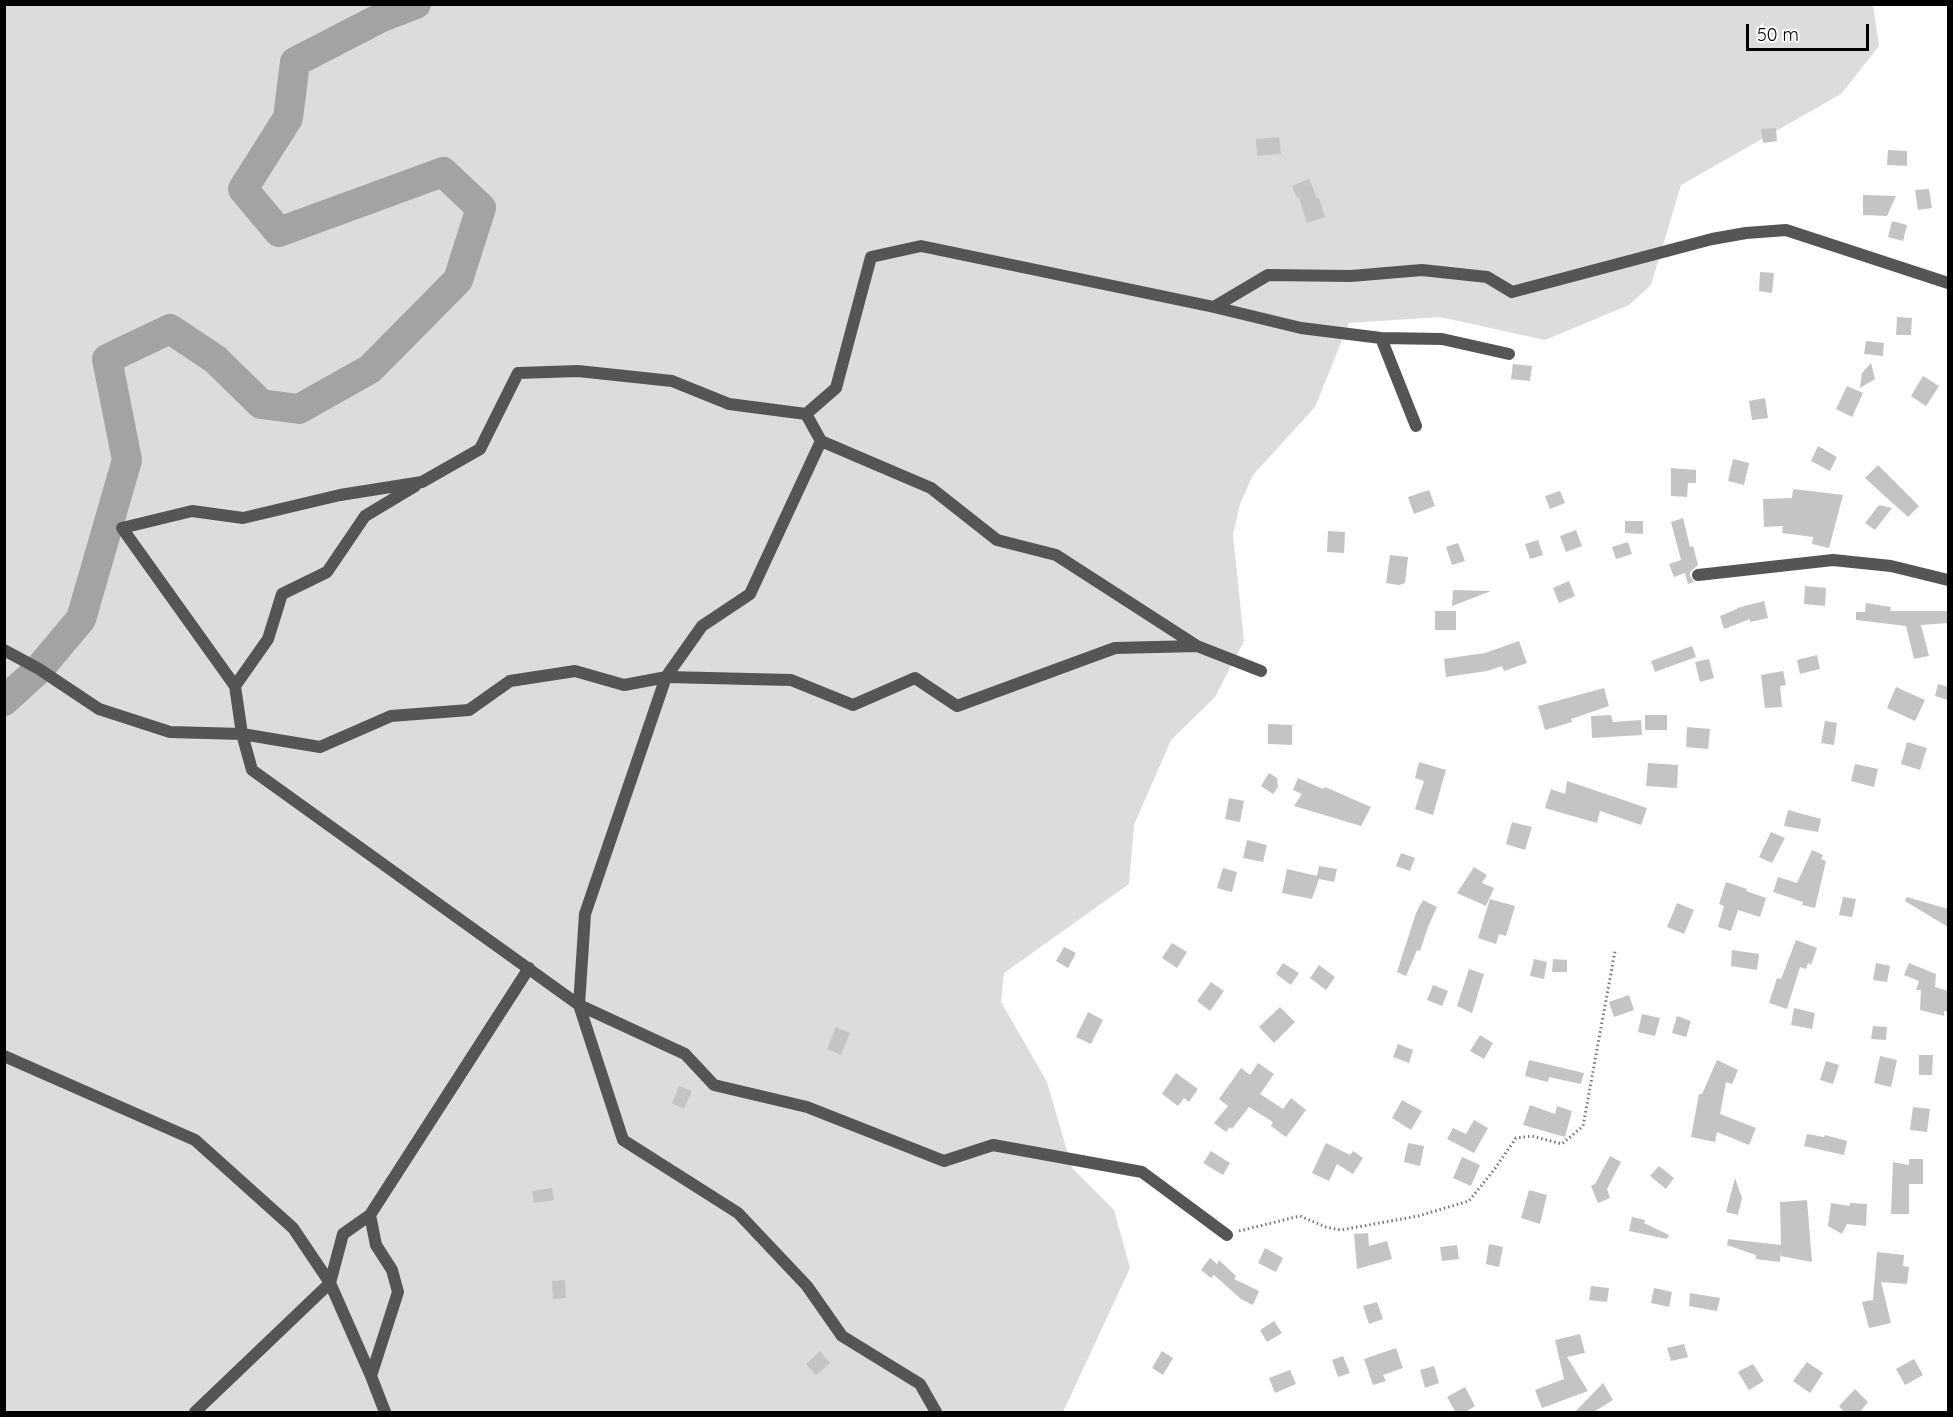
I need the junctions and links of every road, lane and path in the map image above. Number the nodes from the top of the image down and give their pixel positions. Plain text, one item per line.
1 (1948, 283) edge
2 (1214, 307) junction
3 (1381, 338) junction
4 (1509, 354) dead end
5 (806, 414) junction
6 (1416, 426) dead end
7 (821, 441) junction
8 (422, 482) junction
9 (1698, 575) dead end
10 (1948, 580) edge
11 (1197, 646) junction
12 (4, 650) edge
13 (1261, 671) dead end
14 (667, 676) junction
15 (236, 686) junction
16 (242, 734) junction
17 (1615, 951) dead end
18 (529, 968) junction
19 (579, 1005) junction
20 (4, 1056) edge
21 (370, 1215) junction
22 (1227, 1234) joint
23 (330, 1283) junction
24 (371, 1376) junction
25 (195, 1413) edge
26 (385, 1413) edge
27 (936, 1413) edge

1 - 2 street
2 - 3 street
2 - 5 street
3 - 4 street
3 - 6 street
5 - 7 street
5 - 8 street
7 - 11 street
7 - 14 street
8 - 15 street
8 - 15 street
9 - 10 street
11 - 13 street
11 - 14 street
12 - 16 street
14 - 16 street
14 - 19 street
15 - 16 street
16 - 18 street
17 - 22 path
18 - 19 street
18 - 21 street
19 - 22 street
19 - 27 street
20 - 23 street
21 - 23 street
21 - 24 street
23 - 24 street
23 - 25 street
24 - 26 street

